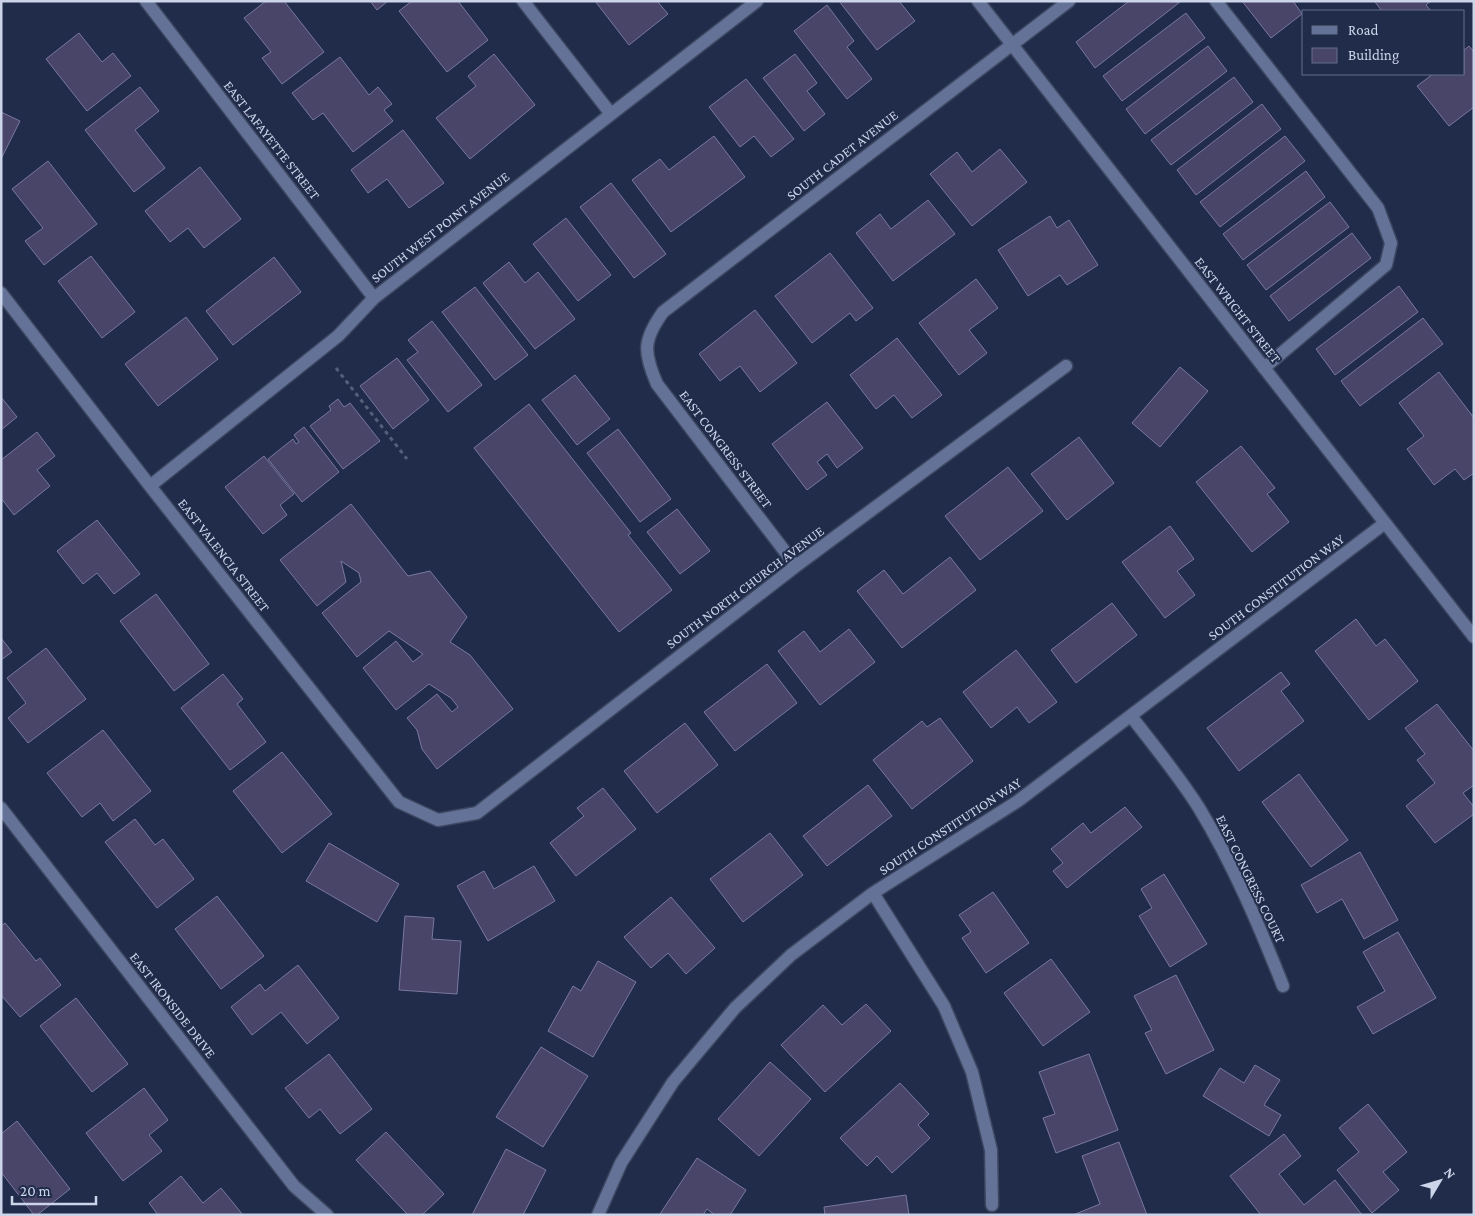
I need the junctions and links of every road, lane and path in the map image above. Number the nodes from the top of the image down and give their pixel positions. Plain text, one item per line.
1 (146, 1) edge
2 (523, 1) edge
3 (757, 1) edge
4 (978, 1) edge
5 (1068, 1) edge
6 (1216, 1) edge
7 (1012, 44) junction
8 (610, 114) junction
9 (1, 293) edge
10 (374, 298) junction
11 (646, 344) joint
12 (1066, 366) dead end
13 (336, 368) dead end
14 (1264, 368) junction
15 (407, 459) dead end
16 (150, 486) junction
17 (1385, 524) junction
18 (796, 566) junction
19 (1474, 637) edge
20 (1131, 716) junction
21 (1, 808) edge
22 (438, 820) joint
23 (874, 893) junction
24 (1283, 986) dead end
25 (992, 1204) dead end
26 (327, 1215) edge
27 (598, 1215) edge

1 - 10 street, EAST LAFAYETTE STREET
2 - 8 street
3 - 8 street, SOUTH WEST POINT AVENUE
4 - 7 street, EAST WRIGHT STREET
5 - 7 street, SOUTH CADET AVENUE
6 - 14 street
7 - 11 street, SOUTH CADET AVENUE
7 - 14 street, EAST WRIGHT STREET
8 - 10 street, SOUTH WEST POINT AVENUE
9 - 16 street, EAST VALENCIA STREET
10 - 16 street, SOUTH WEST POINT AVENUE
11 - 18 street, EAST CONGRESS STREET
12 - 18 street, SOUTH NORTH CHURCH AVENUE
13 - 15 path
14 - 17 street, EAST WRIGHT STREET
16 - 22 street, EAST VALENCIA STREET
17 - 19 street, EAST WRIGHT STREET
17 - 20 street, SOUTH CONSTITUTION WAY
18 - 22 street, SOUTH NORTH CHURCH AVENUE
20 - 23 street, SOUTH CONSTITUTION WAY
20 - 24 street, EAST CONGRESS COURT
21 - 26 street, EAST IRONSIDE DRIVE
23 - 25 street
23 - 27 street, SOUTH CONSTITUTION WAY

